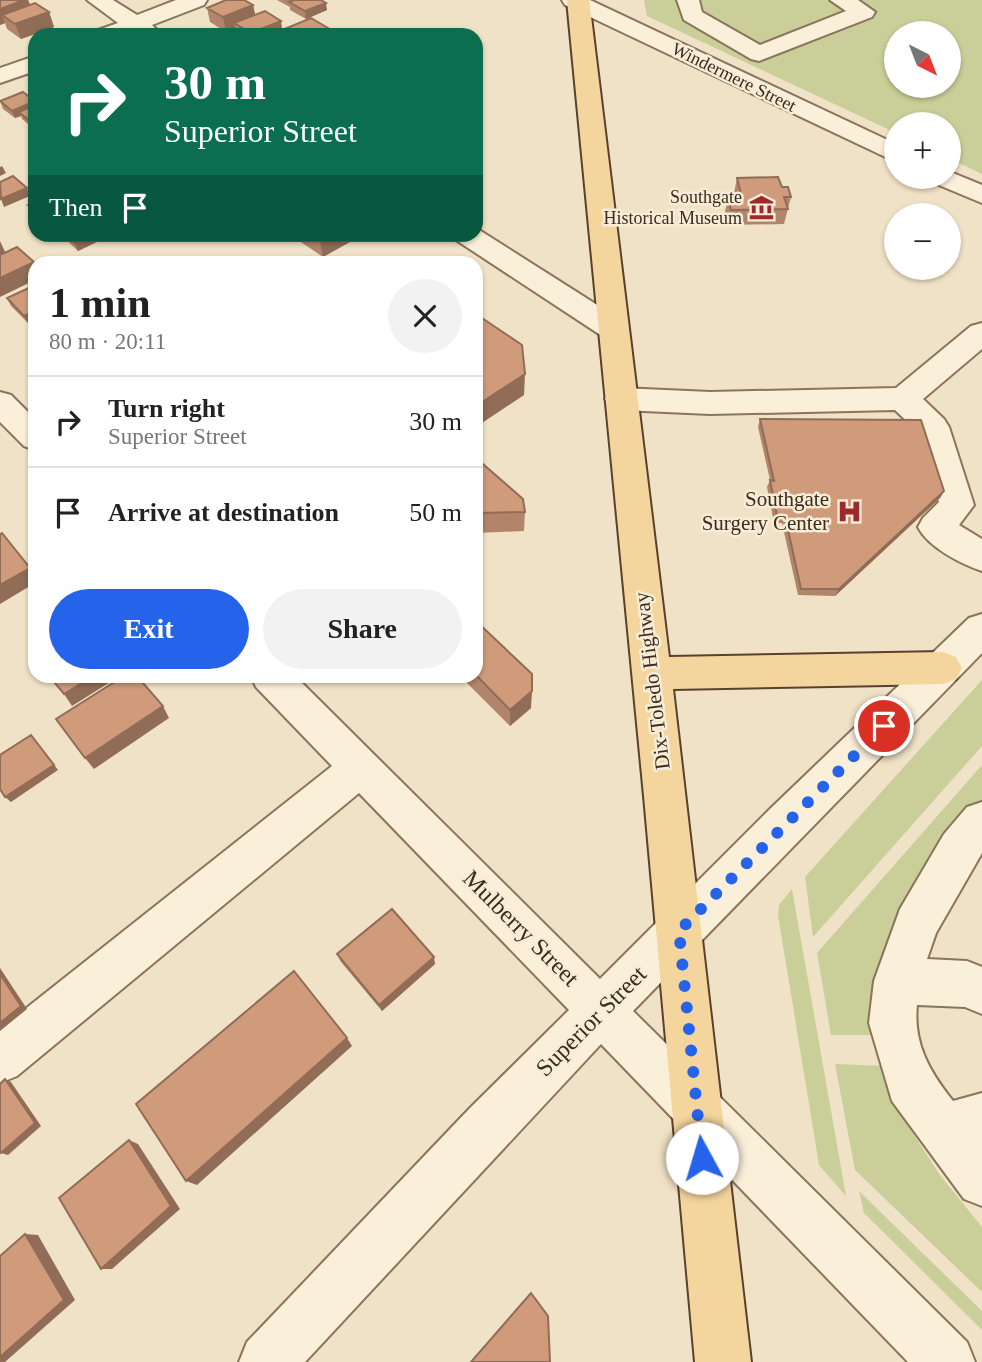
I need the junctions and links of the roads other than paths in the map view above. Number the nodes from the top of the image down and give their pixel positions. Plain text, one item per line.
1 (98, 0) edge
2 (196, 0) edge
3 (688, 0) edge
4 (841, 0) edge
5 (576, 1) edge
6 (702, 22) junction
7 (142, 28) edge
8 (146, 28) edge
9 (657, 40) junction
10 (752, 50) junction
11 (28, 66) edge
12 (717, 69) junction
13 (0, 76) edge
14 (884, 148) edge
15 (961, 185) edge
16 (982, 195) edge
17 (478, 242) edge
18 (613, 329) junction
19 (982, 333) edge
20 (621, 399) junction
21 (904, 399) junction
22 (0, 402) edge
23 (28, 431) edge
24 (982, 557) edge
25 (982, 629) edge
26 (943, 668) junction
27 (651, 673) junction
28 (278, 683) edge
29 (361, 767) junction
30 (982, 821) edge
31 (679, 931) junction
32 (897, 981) junction
33 (982, 990) edge
34 (602, 1010) junction
35 (0, 1059) edge
36 (697, 1107) junction
37 (962, 1124) edge
38 (982, 1181) edge
39 (267, 1362) edge
40 (723, 1362) edge
41 (947, 1362) edge

1 - 7 street
2 - 8 street
3 - 6 street
4 - 10 street
5 - 9 street, Windermere Street
5 - 18 main road, Dix-Toledo Highway
6 - 9 street
6 - 10 street
9 - 12 street, Windermere Street
10 - 12 street
11 - 13 street
12 - 14 street, Windermere Street
15 - 16 street
17 - 18 street
18 - 20 main road, Dix-Toledo Highway
19 - 21 street
20 - 21 street
20 - 27 main road, Dix-Toledo Highway
21 - 24 street
22 - 23 street
25 - 26 street, Superior Street
26 - 27 main road
26 - 31 street, Superior Street
27 - 31 main road, Dix-Toledo Highway
28 - 29 street, Mulberry Street
29 - 34 street, Mulberry Street
29 - 35 street
30 - 32 street
31 - 34 street, Superior Street
31 - 36 main road, Dix-Toledo Highway
32 - 33 street
32 - 37 street
34 - 36 street, Mulberry Street
34 - 39 street, Superior Street
36 - 40 main road, Dix-Toledo Highway
36 - 41 street, Mulberry Street
37 - 38 street

